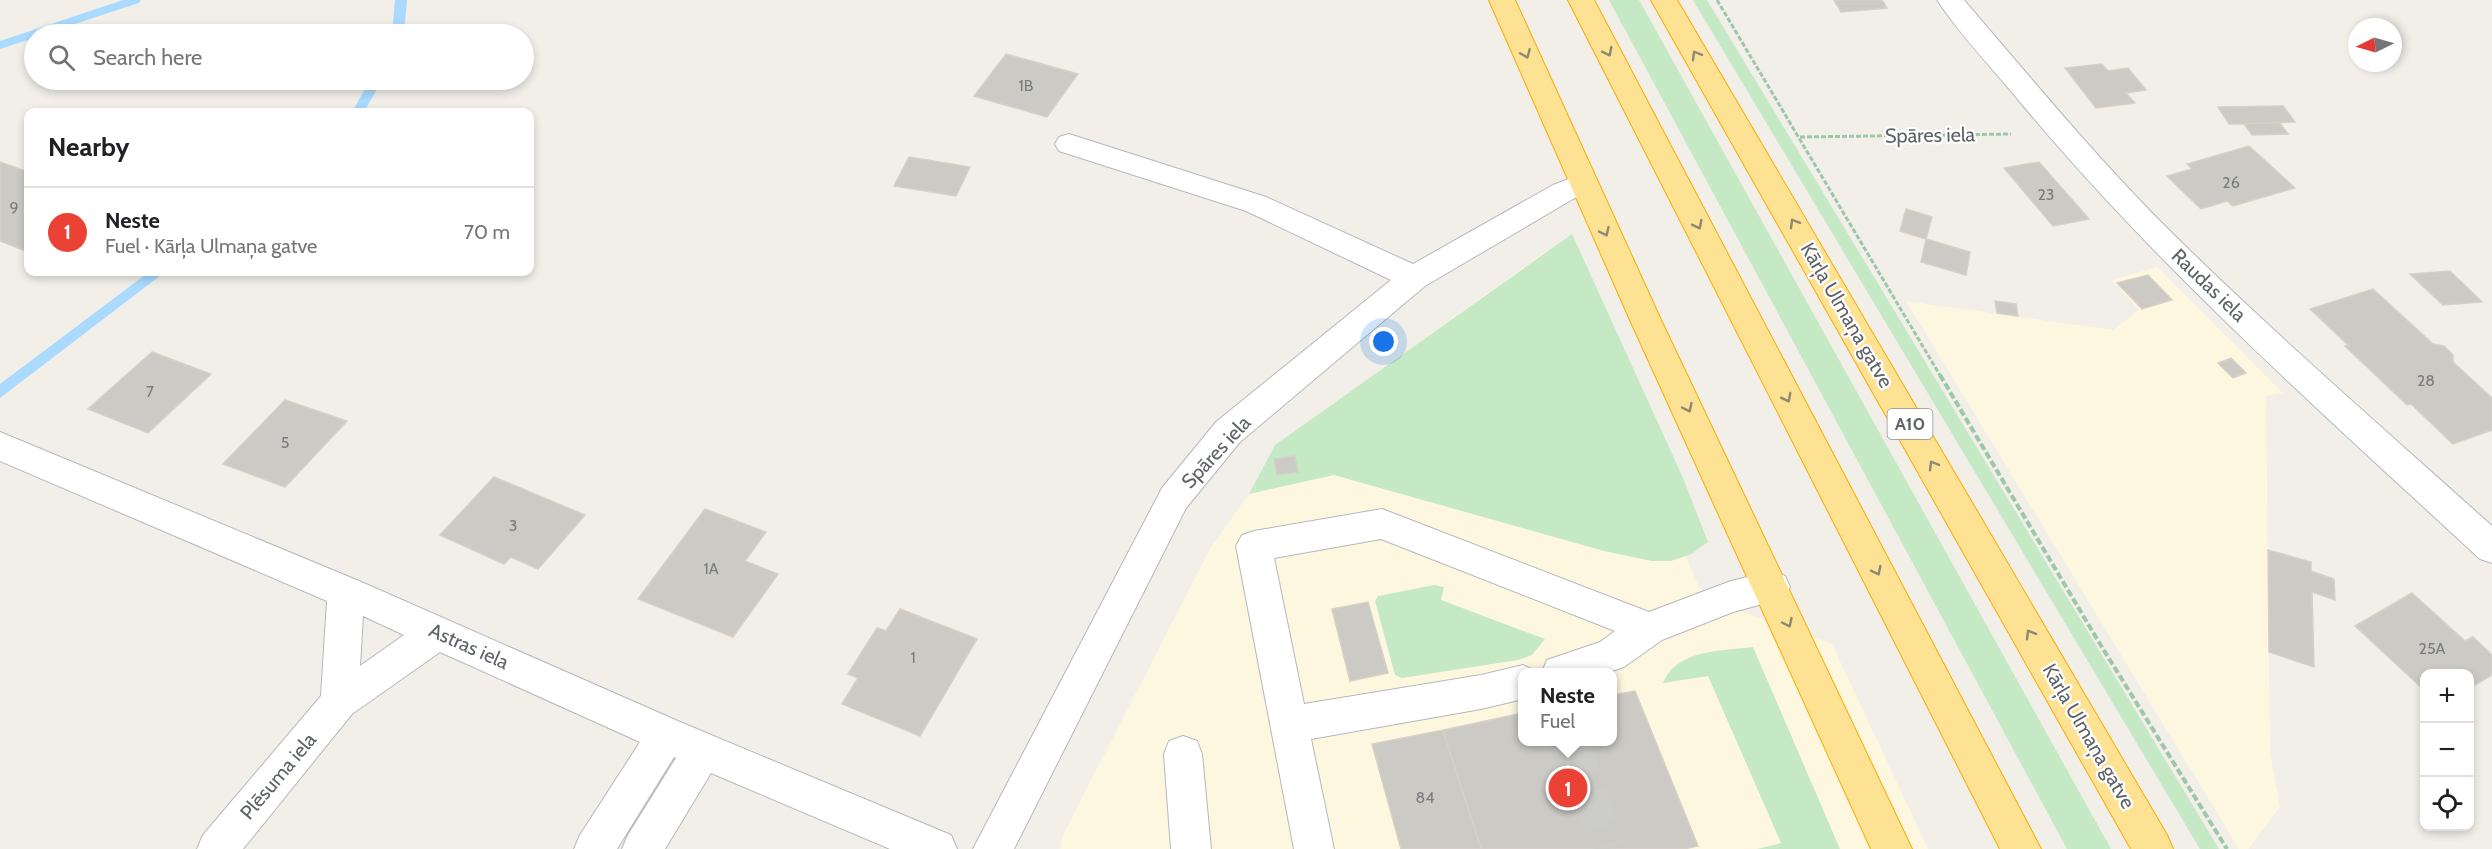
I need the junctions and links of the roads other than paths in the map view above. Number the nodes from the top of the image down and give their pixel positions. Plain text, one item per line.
1 (1502, 0) edge
2 (1581, 0) edge
3 (1664, 0) edge
4 (1950, 0) edge
5 (1069, 144) dead end
6 (1582, 184) junction
7 (1414, 278) junction
8 (0, 446) edge
9 (2492, 548) edge
10 (1772, 587) junction
11 (346, 592) junction
12 (1649, 628) junction
13 (439, 632) junction
14 (1573, 668) edge
15 (1518, 683) edge
16 (339, 702) junction
17 (1289, 725) junction
18 (666, 735) junction
19 (703, 750) junction
20 (1183, 754) dead end
21 (217, 849) edge
22 (594, 849) edge
23 (642, 849) edge
24 (937, 849) edge
25 (993, 849) edge
26 (1191, 849) edge
27 (1314, 849) edge
28 (1892, 849) edge
29 (2021, 849) edge
30 (2153, 849) edge

1 -> 6 highway
2 -> 29 highway
30 -> 3 highway, Kārļa Ulmaņa gatve / A10
4 - 9 street, Raudas iela
5 - 7 street
6 - 7 street, Spāres iela
6 -> 10 highway
7 - 25 street, Spāres iela
8 - 11 street, Astras iela
10 - 12 street
10 -> 28 highway
11 - 13 street, Astras iela
11 - 16 street
12 - 14 street
12 - 17 street
13 - 16 street, Plēsuma iela
13 - 18 street, Astras iela
15 - 17 street
16 - 21 street, Plēsuma iela
17 - 27 street
18 - 19 street, Astras iela
18 - 22 street
19 - 23 street
19 - 24 street, Astras iela
20 - 26 street

